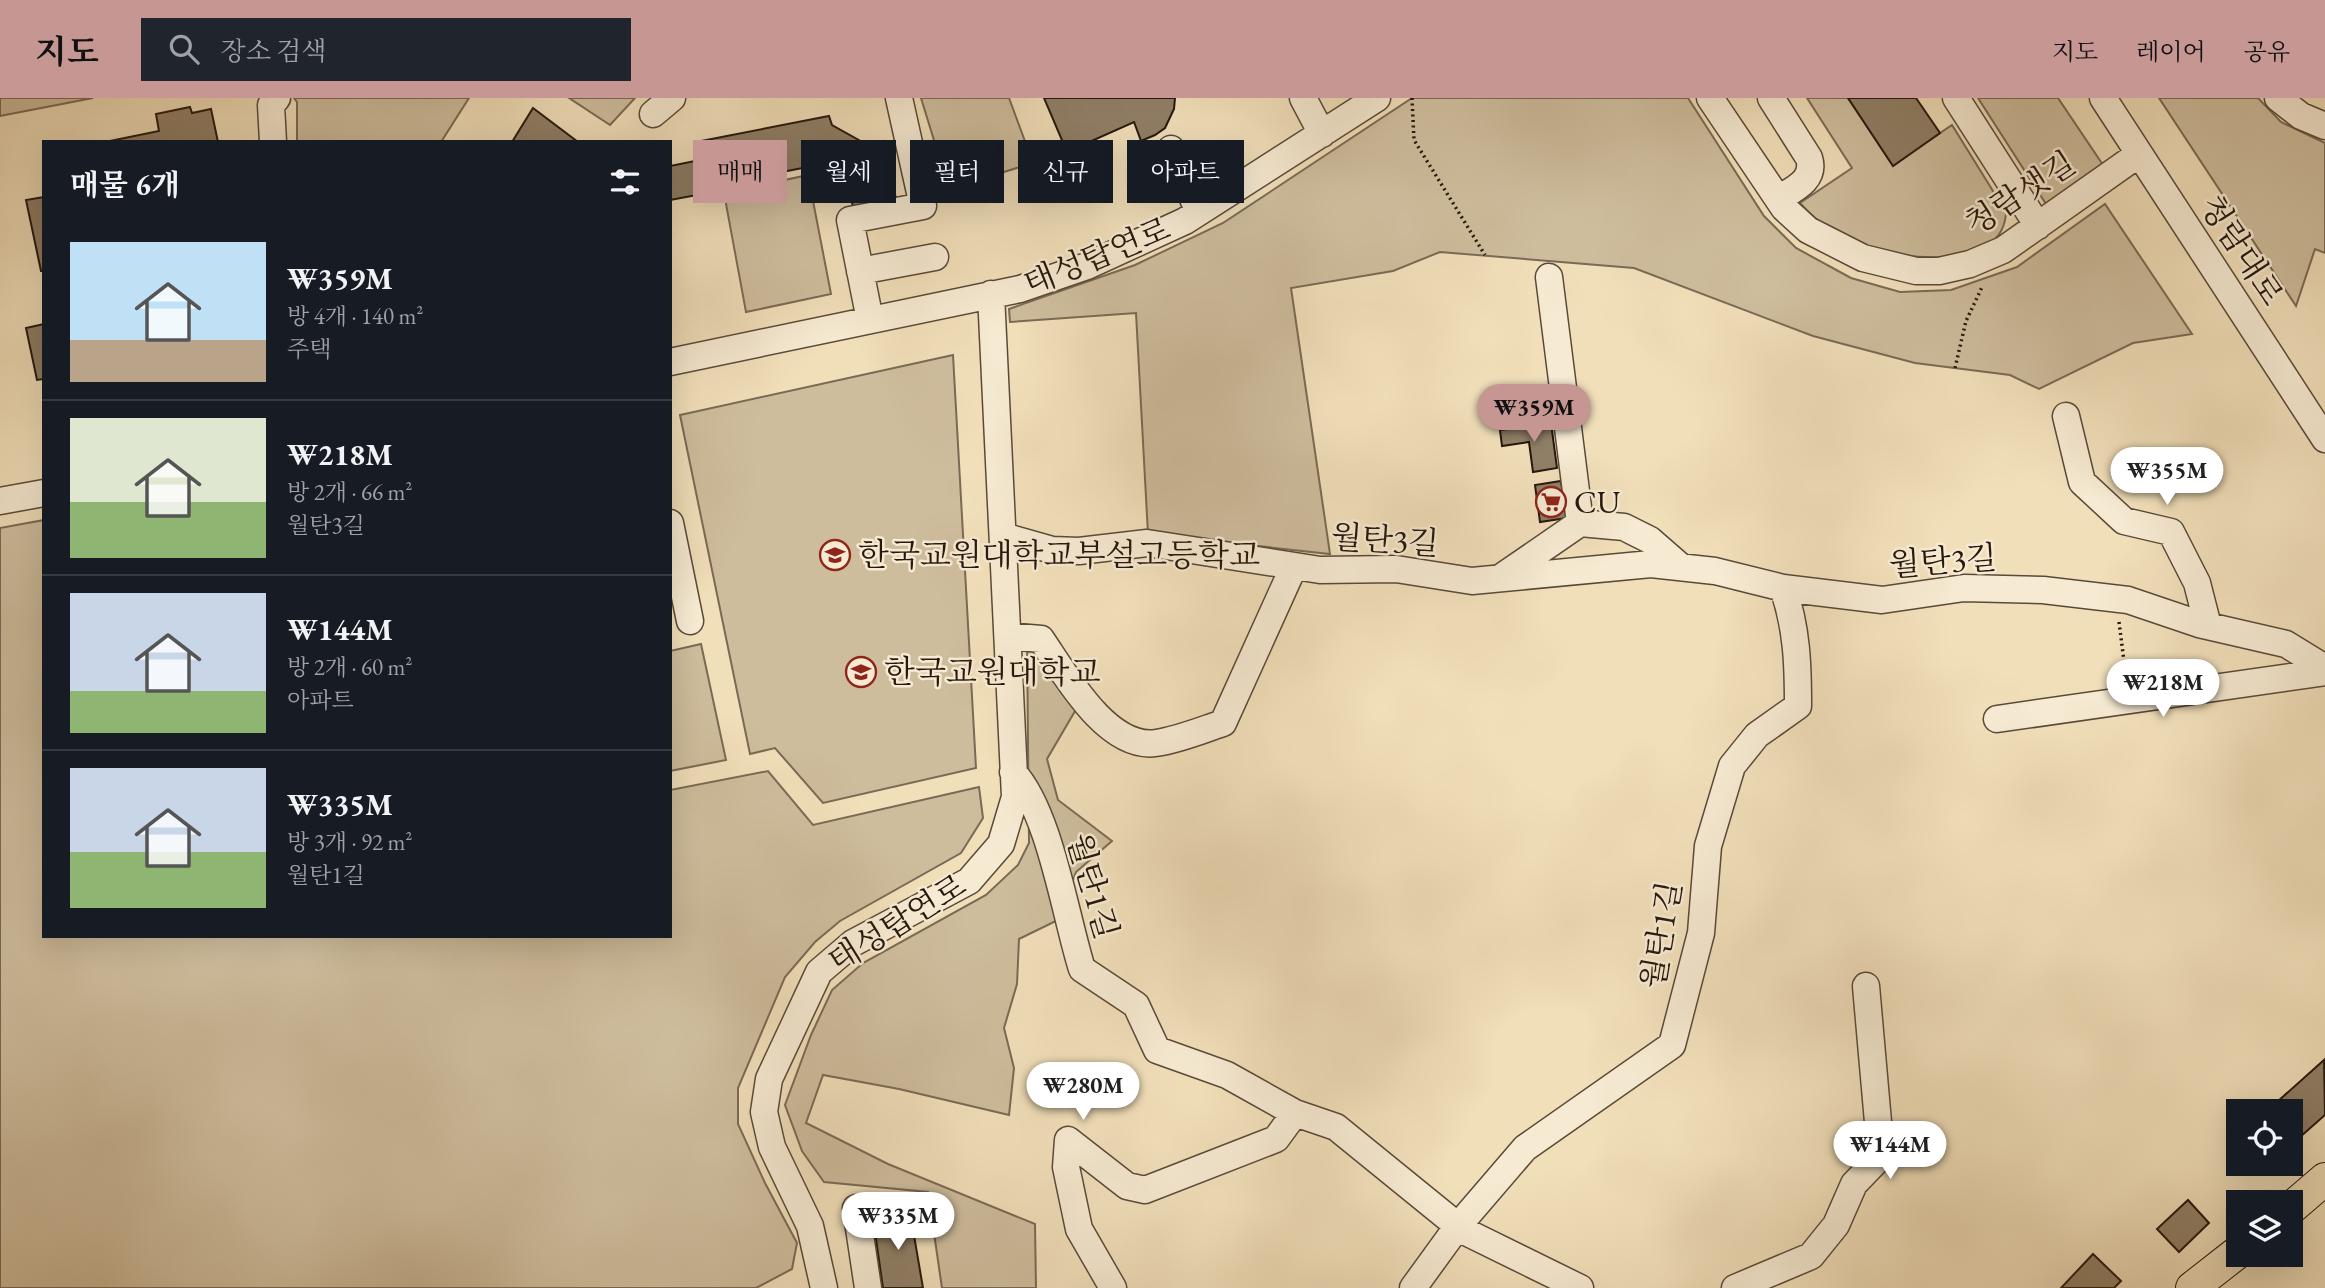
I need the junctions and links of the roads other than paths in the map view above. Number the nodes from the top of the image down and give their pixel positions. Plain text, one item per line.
1 (899, 98) edge
2 (1303, 98) edge
3 (1377, 98) edge
4 (1710, 98) edge
5 (1771, 98) edge
6 (1956, 98) edge
7 (2103, 98) edge
8 (2278, 98) edge
9 (274, 102) edge
10 (2325, 126) edge
11 (1322, 134) junction
12 (273, 140) edge
13 (2139, 154) junction
14 (1778, 200) junction
15 (1195, 203) edge
16 (1199, 212) junction
17 (2038, 226) junction
18 (935, 257) dead end
19 (860, 271) junction
20 (1549, 277) dead end
21 (991, 294) junction
22 (870, 320) junction
23 (672, 362) edge
24 (2066, 416) dead end
25 (2325, 439) edge
26 (42, 493) edge
27 (0, 501) edge
28 (1580, 523) junction
29 (672, 533) edge
30 (1003, 536) junction
31 (1294, 566) junction
32 (1681, 567) junction
33 (1500, 578) junction
34 (1783, 588) junction
35 (690, 621) dead end
36 (2208, 626) junction
37 (1008, 636) junction
38 (2325, 670) edge
39 (1997, 719) dead end
40 (1017, 776) junction
41 (1866, 986) dead end
42 (1294, 1113) junction
43 (2325, 1179) edge
44 (2303, 1198) edge
45 (856, 1208) dead end
46 (1458, 1226) junction
47 (2226, 1261) edge
48 (824, 1288) edge
49 (868, 1288) edge
50 (1113, 1288) edge
51 (1413, 1288) edge
52 (1580, 1288) edge
53 (1735, 1288) edge
54 (2192, 1288) edge

1 - 19 street
2 - 11 street
3 - 11 street, 태성탑연로
4 - 14 street, 청람샛길
5 - 14 street
6 - 17 street
7 - 13 street, 청람대로
8 - 10 street
9 - 12 street
11 - 16 street, 태성탑연로
13 - 17 street, 청람샛길
13 - 25 street, 청람대로
14 - 17 street, 청람샛길
15 - 16 street
16 - 21 street, 태성탑연로
18 - 19 street
19 - 22 street
20 - 28 street
21 - 22 street, 태성탑연로
21 - 30 street, 태성탑연로
22 - 23 street, 태성탑연로
24 - 36 street
26 - 27 street
28 - 32 street
28 - 33 street
29 - 35 street
30 - 31 street, 월탄3길
30 - 37 street, 태성탑연로
31 - 33 street, 월탄3길
31 - 37 street, 월탄3길
32 - 33 street, 월탄3길
32 - 34 street, 월탄3길
34 - 36 street, 월탄3길
34 - 46 street, 월탄1길
36 - 38 street, 월탄3길
37 - 40 street, 태성탑연로
38 - 39 street, 월탄3길
40 - 42 street, 월탄1길
40 - 48 street, 태성탑연로
41 - 53 street
42 - 46 street, 월탄1길
42 - 50 street
43 - 44 main road
45 - 49 street
46 - 51 street, 월탄1길
46 - 52 street, 월탄1길
47 - 54 main road

